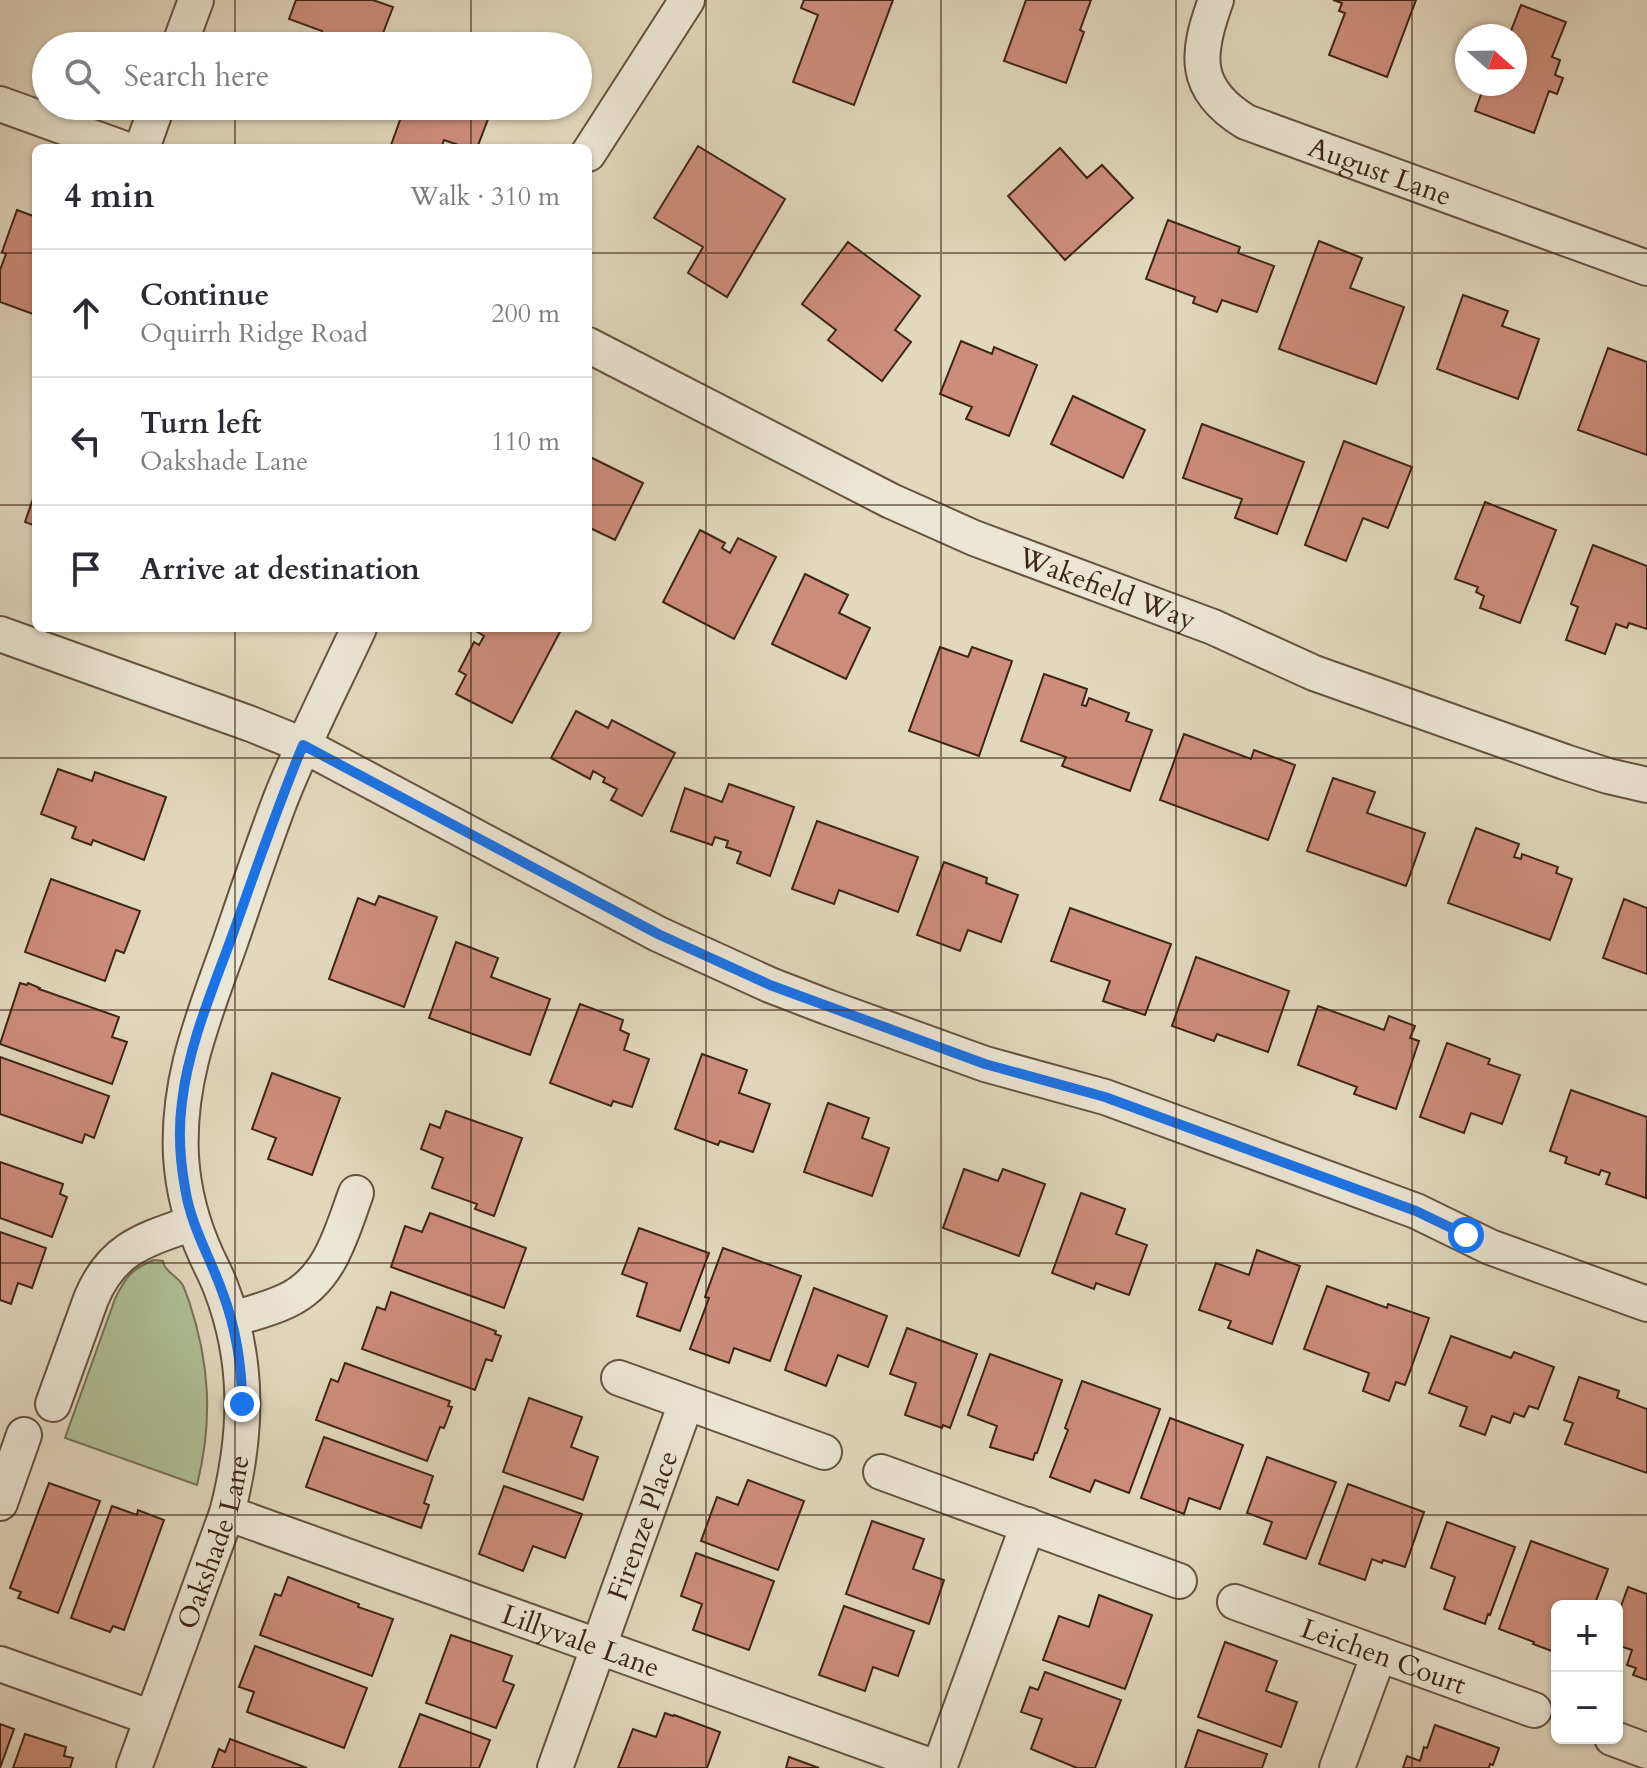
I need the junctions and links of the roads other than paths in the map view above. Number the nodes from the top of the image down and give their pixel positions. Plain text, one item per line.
1 (196, 0) edge
2 (687, 0) edge
3 (1216, 0) edge
4 (184, 32) edge
5 (0, 104) edge
6 (32, 116) edge
7 (44, 120) edge
8 (152, 120) edge
9 (111, 144) edge
10 (143, 144) edge
11 (592, 148) edge
12 (1644, 256) edge
13 (592, 347) edge
14 (357, 632) edge
15 (0, 634) edge
16 (303, 745) junction
17 (1647, 785) edge
18 (356, 1193) dead end
19 (193, 1223) junction
20 (1647, 1304) edge
21 (232, 1319) junction
22 (619, 1378) dead end
23 (686, 1403) junction
24 (53, 1404) dead end
25 (24, 1435) dead end
26 (824, 1452) dead end
27 (881, 1472) dead end
28 (0, 1503) edge
29 (227, 1513) junction
30 (1028, 1525) junction
31 (1179, 1581) dead end
32 (1235, 1602) dead end
33 (599, 1647) junction
34 (1379, 1654) junction
35 (0, 1664) edge
36 (1534, 1710) dead end
37 (152, 1718) junction
38 (1623, 1742) edge
39 (1647, 1751) edge
40 (134, 1768) edge
41 (555, 1768) edge
42 (938, 1768) edge
43 (1337, 1768) edge

1 - 4 street
2 - 11 street
3 - 12 street, August Lane
5 - 6 street
7 - 9 street
8 - 10 street
13 - 17 street, Wakefield Way
14 - 16 street, Oakshade Lane
15 - 16 street
16 - 19 street, Oakshade Lane
16 - 20 street
18 - 21 street
19 - 21 street, Oakshade Lane
19 - 24 street
21 - 29 street, Oakshade Lane
22 - 23 street
23 - 26 street
23 - 33 street, Firenze Place
25 - 28 street
27 - 30 street
29 - 33 street, Lillyvale Lane
29 - 37 street, Oakshade Lane
30 - 31 street
30 - 42 street
32 - 34 street, Leichen Court
33 - 41 street, Firenze Place
33 - 42 street, Lillyvale Lane
34 - 36 street, Leichen Court
34 - 43 street
35 - 37 street
37 - 40 street, Oakshade Lane
38 - 39 street

